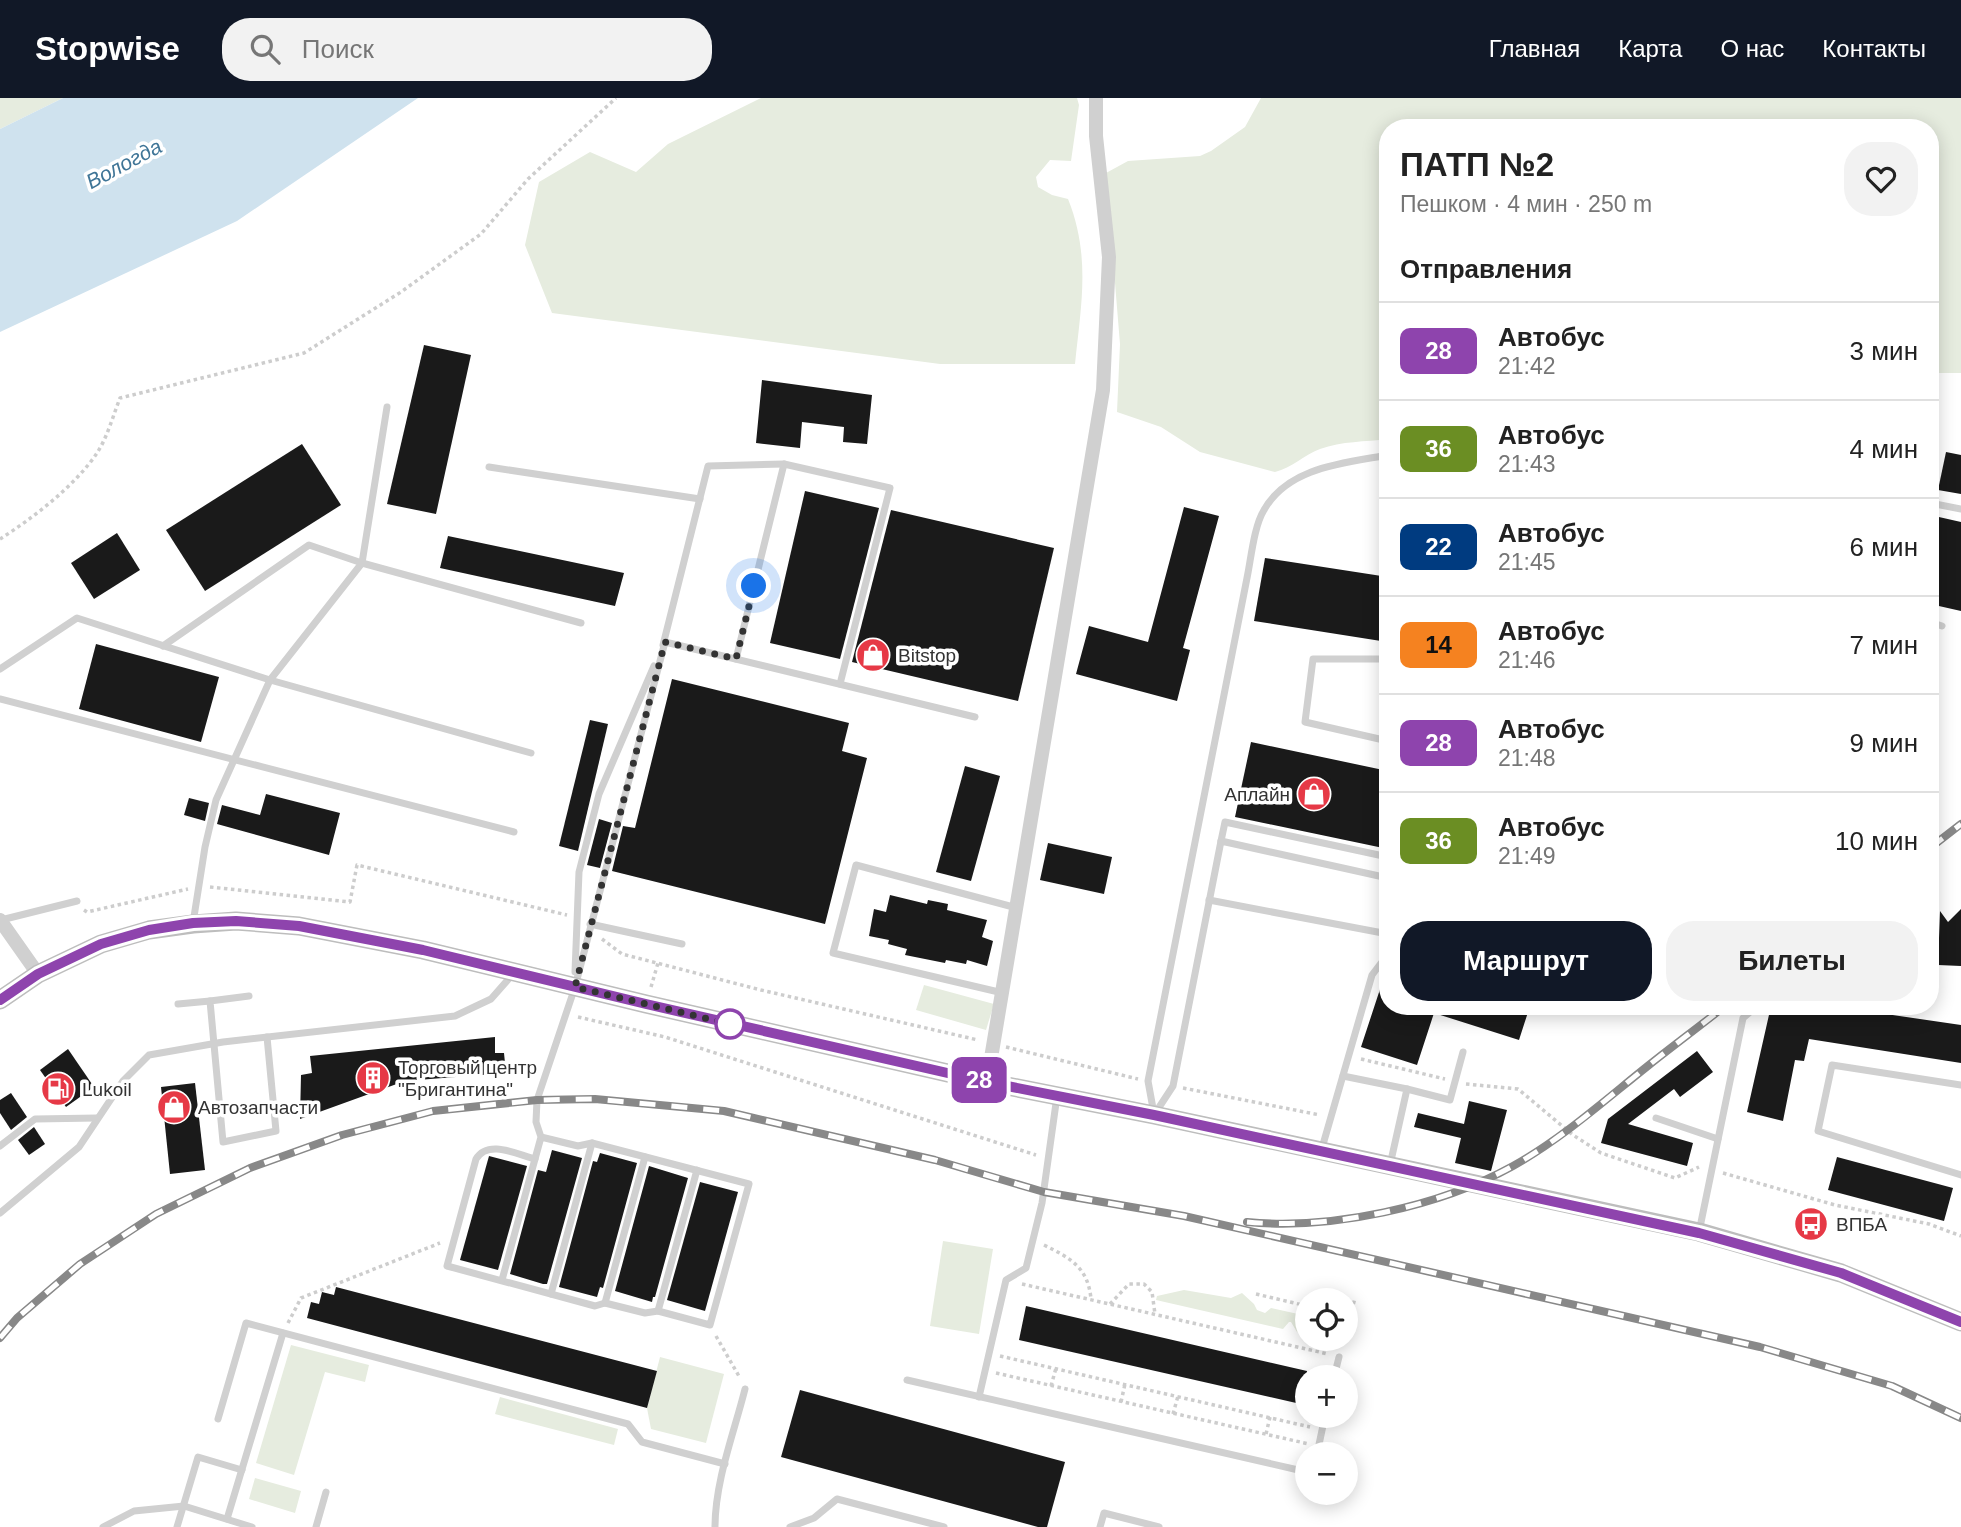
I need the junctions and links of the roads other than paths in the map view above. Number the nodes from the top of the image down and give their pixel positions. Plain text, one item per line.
1 (1096, 98) edge
2 (387, 407) dead end
3 (1379, 456) edge
4 (784, 464) junction
5 (489, 467) dead end
6 (700, 499) junction
7 (1939, 505) edge
8 (1961, 509) edge
9 (362, 563) junction
10 (581, 623) dead end
11 (1939, 625) edge
12 (1942, 626) dead end
13 (665, 642) junction
14 (163, 646) junction
15 (736, 659) junction
16 (1379, 659) edge
17 (0, 669) edge
18 (270, 680) junction
19 (840, 684) junction
20 (0, 699) edge
21 (975, 717) dead end
22 (1379, 739) edge
23 (531, 753) dead end
24 (234, 760) junction
25 (513, 832) dead end
26 (1221, 841) junction
27 (1379, 856) edge
28 (1379, 876) edge
29 (1209, 900) junction
30 (77, 901) road end
31 (1018, 908) junction
32 (1, 920) edge
33 (193, 923) junction
34 (590, 927) junction
35 (1379, 932) edge
36 (682, 944) dead end
37 (1379, 966) edge
38 (515, 972) junction
39 (38, 974) junction
40 (575, 987) junction
41 (1003, 993) junction
42 (249, 996) dead end
43 (0, 1000) edge
44 (210, 1001) junction
45 (178, 1004) dead end
46 (1746, 1015) edge
47 (267, 1037) junction
48 (214, 1044) junction
49 (1463, 1052) dead end
50 (1345, 1076) junction
51 (987, 1082) junction
52 (1961, 1086) edge
53 (1407, 1089) junction
54 (1057, 1096) junction
55 (1154, 1115) junction
56 (97, 1118) junction
57 (1656, 1118) dead end
58 (541, 1137) junction
59 (1718, 1139) junction
60 (592, 1143) junction
61 (0, 1146) edge
62 (1321, 1151) junction
63 (645, 1157) junction
64 (535, 1159) junction
65 (1390, 1166) junction
66 (697, 1171) junction
67 (1961, 1175) edge
68 (0, 1213) edge
69 (1699, 1233) junction
70 (502, 1280) junction
71 (551, 1294) junction
72 (605, 1303) junction
73 (658, 1311) junction
74 (1961, 1322) edge
75 (282, 1333) junction
76 (1339, 1357) road end
77 (1337, 1365) edge
78 (907, 1380) dead end
79 (745, 1388) road end
80 (979, 1397) junction
81 (218, 1419) dead end
82 (725, 1464) junction
83 (1295, 1469) edge
84 (242, 1470) junction
85 (326, 1492) dead end
86 (184, 1507) junction
87 (227, 1520) junction
88 (103, 1527) edge
89 (177, 1527) edge
90 (252, 1527) edge
91 (316, 1527) edge
92 (715, 1527) edge
93 (790, 1527) edge
94 (944, 1527) edge
95 (1100, 1527) edge
96 (1159, 1527) edge

1 - 31 street
2 - 9 lane
3 - 55 lane
4 - 6 lane
4 - 15 lane
4 - 19 lane
5 - 6 lane
6 - 13 lane
7 - 8 lane
9 - 10 lane
9 - 14 lane
9 - 18 lane
11 - 12 lane
13 - 15 lane
13 - 34 lane
13 - 40 lane
14 - 17 lane
14 - 18 lane
15 - 19 lane
16 - 22 lane
18 - 23 lane
18 - 24 lane
19 - 21 lane
20 - 24 lane
24 - 25 lane
24 - 33 lane
26 - 27 lane
26 - 28 lane
26 - 29 lane
29 - 35 lane
29 - 55 lane
30 - 32 lane
31 - 41 street
31 - 41 lane
32 - 39 street
33 - 38 main road
33 - 39 main road
34 - 36 lane
34 - 40 lane
37 - 50 lane
38 - 40 main road
38 - 47 lane
39 - 43 main road
40 - 51 main road
40 - 58 lane
41 - 51 street
42 - 44 lane
44 - 45 lane
44 - 48 lane
46 - 59 lane
47 - 48 lane
47 - 48 lane
48 - 56 lane
49 - 53 lane
50 - 53 lane
50 - 62 lane
51 - 54 main road
52 - 67 lane
53 - 65 lane
54 - 55 main road
54 - 80 lane
55 - 62 main road
56 - 61 lane
56 - 68 lane
57 - 59 lane
58 - 60 lane
58 - 64 lane
59 - 69 lane
60 - 63 lane
60 - 71 lane
62 - 65 main road
63 - 66 lane
63 - 72 lane
64 - 70 lane
64 - 70 lane
65 - 69 main road
66 - 73 lane
66 - 73 lane
69 - 74 main road
70 - 71 lane
71 - 72 lane
72 - 73 lane
75 - 81 lane
75 - 82 lane
75 - 84 lane
76 - 77 lane
78 - 80 lane
79 - 82 lane
80 - 83 lane
82 - 92 lane
84 - 86 lane
84 - 87 lane
85 - 91 lane
86 - 87 lane
86 - 88 lane
86 - 89 lane
87 - 90 lane
93 - 94 lane
95 - 96 lane

